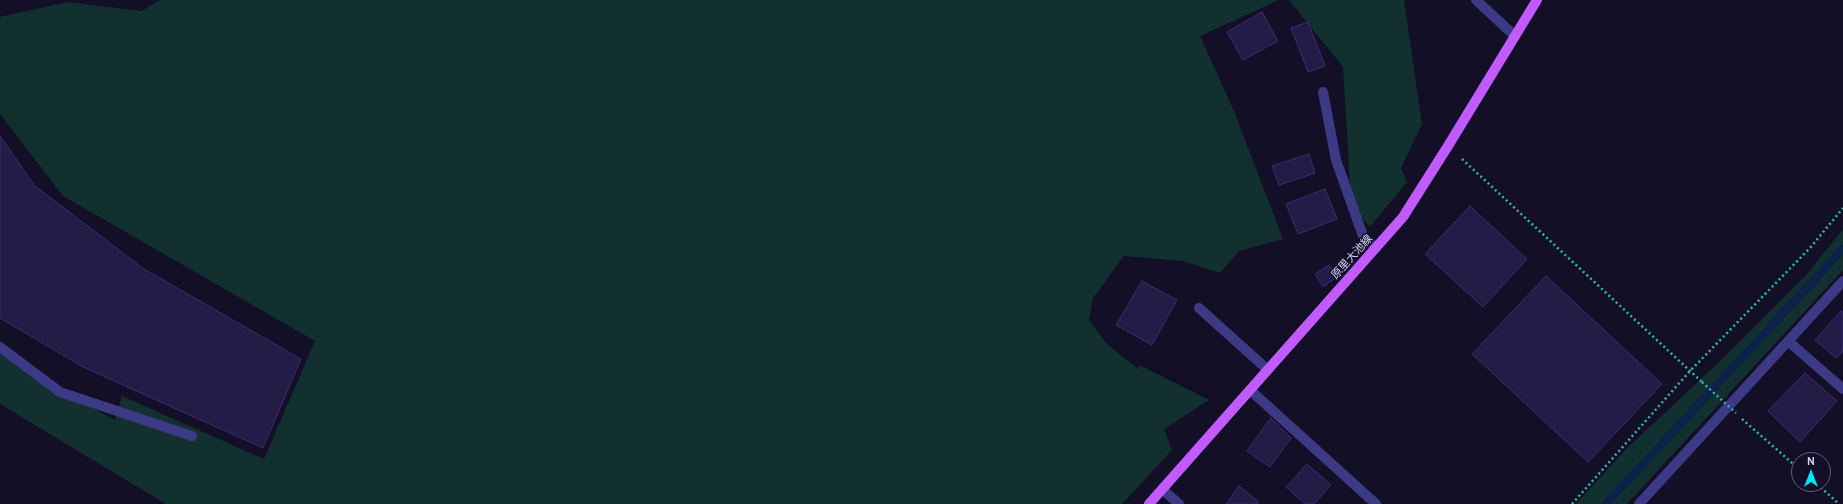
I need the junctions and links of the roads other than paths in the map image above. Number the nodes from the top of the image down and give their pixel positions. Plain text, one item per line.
1 (1476, 0) edge
2 (1537, 0) edge
3 (1515, 36) junction
4 (1323, 92) dead end
5 (1376, 248) junction
6 (1843, 281) edge
7 (1199, 308) dead end
8 (1788, 341) junction
9 (0, 346) edge
10 (1268, 370) junction
11 (1843, 389) edge
12 (1250, 390) junction
13 (192, 436) dead end
14 (1162, 489) junction
15 (1149, 504) edge
16 (1179, 504) edge
17 (1376, 504) edge
18 (1639, 504) edge

1 - 3 street
2 - 3 main road, 原里大池線
3 - 5 main road, 原里大池線
4 - 5 street
5 - 10 main road, 原里大池線
6 - 8 street
7 - 10 street
8 - 11 street
8 - 18 street
9 - 13 street
10 - 12 main road, 原里大池線
12 - 14 main road, 原里大池線
12 - 17 street
14 - 15 main road, 原里大池線
14 - 16 street

